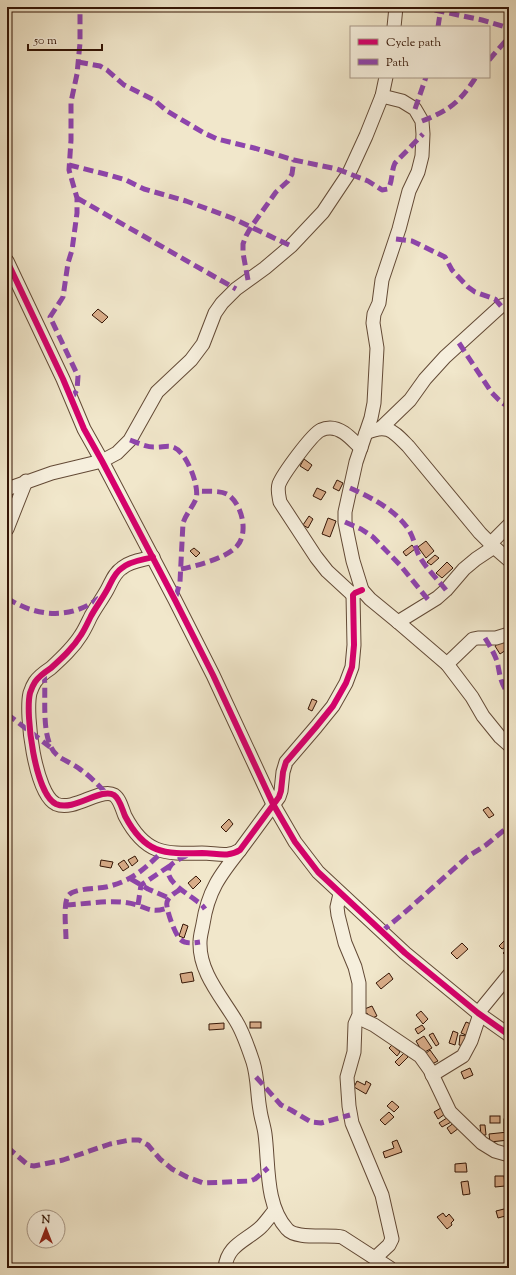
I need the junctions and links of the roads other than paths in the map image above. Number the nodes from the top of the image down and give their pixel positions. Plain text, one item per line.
1 (396, 7) edge
2 (394, 26) edge
3 (386, 78) edge
4 (382, 96) junction
5 (7, 261) edge
6 (509, 307) edge
7 (381, 428) junction
8 (366, 433) junction
9 (361, 448) junction
10 (102, 461) junction
11 (26, 481) junction
12 (7, 489) edge
13 (509, 525) edge
14 (7, 528) edge
15 (492, 546) junction
16 (153, 557) junction
17 (509, 560) edge
18 (358, 593) junction
19 (398, 622) junction
20 (509, 634) edge
21 (447, 664) junction
22 (509, 745) edge
23 (273, 804) junction
24 (240, 850) junction
25 (340, 894) junction
26 (509, 975) edge
27 (479, 1014) junction
28 (359, 1018) junction
29 (509, 1035) edge
30 (432, 1075) junction
31 (509, 1155) edge
32 (275, 1210) junction
33 (375, 1258) junction
34 (225, 1268) edge
35 (390, 1268) edge

1 - 2 street
3 - 4 street
4 - 8 street
4 - 10 street
5 - 10 street
6 - 7 street
7 - 8 street
7 - 15 street
8 - 9 street
9 - 18 street
9 - 18 street
10 - 11 street
10 - 16 street
11 - 12 street
11 - 14 street
13 - 15 street
15 - 17 street
15 - 19 street
16 - 23 street
16 - 24 street
18 - 19 street
18 - 23 street
19 - 21 street
20 - 21 street
21 - 22 street
23 - 24 street
23 - 25 street
24 - 32 street
25 - 27 street
25 - 28 street
26 - 27 street
27 - 29 street
27 - 30 street
28 - 30 street
28 - 33 street
30 - 31 street
32 - 33 street
32 - 34 street
33 - 35 street

